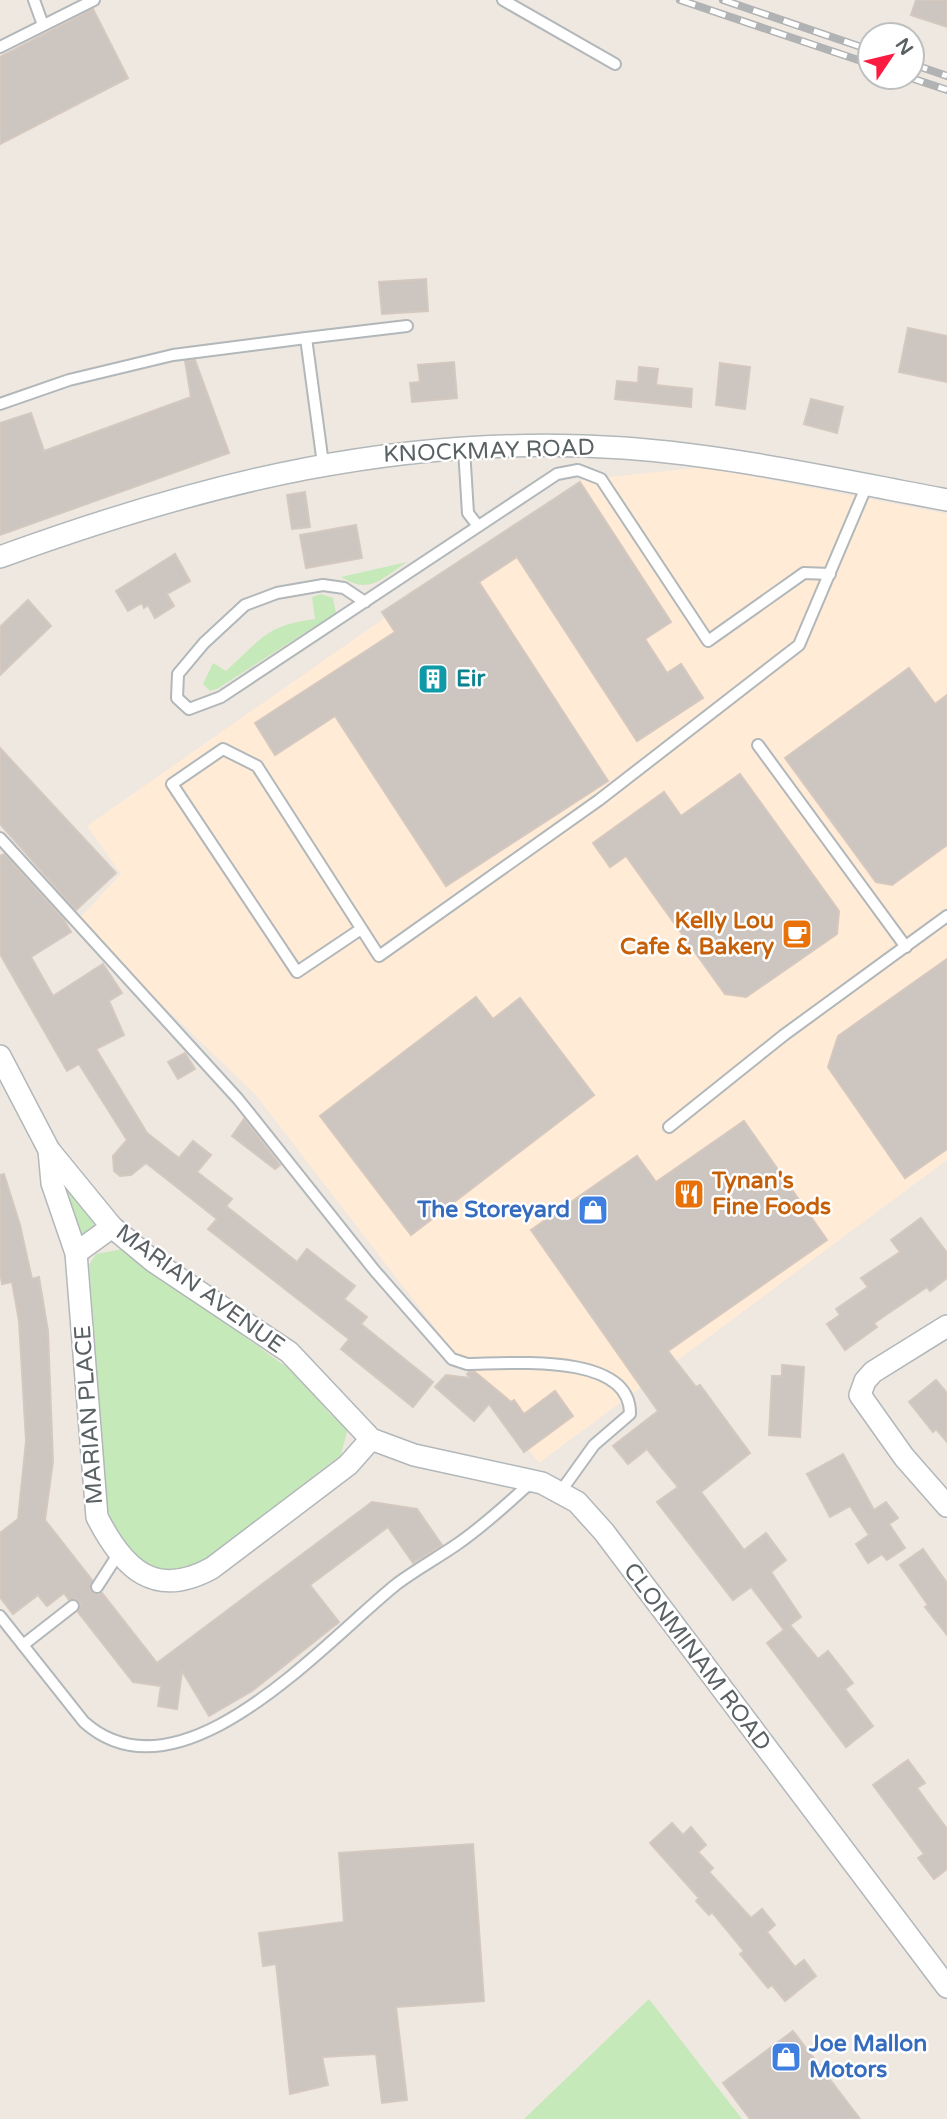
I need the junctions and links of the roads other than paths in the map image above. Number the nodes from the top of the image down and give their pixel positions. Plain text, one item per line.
1 (34, 0) edge
2 (94, 0) edge
3 (503, 0) edge
4 (43, 25) junction
5 (0, 47) edge
6 (615, 64) dead end
7 (407, 326) dead end
8 (306, 338) junction
9 (0, 404) edge
10 (464, 449) junction
11 (323, 464) junction
12 (867, 485) junction
13 (947, 500) edge
14 (478, 526) junction
15 (0, 557) edge
16 (830, 574) junction
17 (365, 602) junction
18 (758, 745) dead end
19 (0, 838) edge
20 (947, 916) edge
21 (361, 929) junction
22 (906, 947) junction
23 (0, 1056) edge
24 (669, 1127) dead end
25 (49, 1150) junction
26 (112, 1227) junction
27 (76, 1253) junction
28 (947, 1326) edge
29 (371, 1439) junction
30 (551, 1487) junction
31 (947, 1506) edge
32 (119, 1553) junction
33 (97, 1587) dead end
34 (74, 1606) dead end
35 (0, 1616) edge
36 (23, 1645) junction
37 (947, 1987) edge

1 - 4 lane
2 - 4 lane
3 - 6 lane
4 - 5 lane
7 - 8 lane
8 - 9 lane
8 - 11 lane
10 - 11 street, KNOCKMAY ROAD
10 - 12 street, KNOCKMAY ROAD
10 - 14 lane
11 - 15 street, KNOCKMAY ROAD
12 - 13 street, KNOCKMAY ROAD
12 - 16 lane
14 - 16 lane
14 - 17 lane
16 - 21 lane
17 - 17 lane
18 - 22 lane
19 - 30 lane
20 - 22 lane
21 - 21 lane
22 - 24 lane
23 - 25 street, MARIAN AVENUE
25 - 26 street, MARIAN AVENUE
25 - 27 street, MARIAN PLACE
26 - 27 street
26 - 29 street, MARIAN AVENUE
27 - 32 street, MARIAN PLACE
28 - 31 street
29 - 30 street, CLONMINAM ROAD
29 - 32 street, MARIAN PLACE
30 - 36 lane
30 - 37 street, CLONMINAM ROAD
32 - 33 lane
34 - 36 lane
35 - 36 lane

